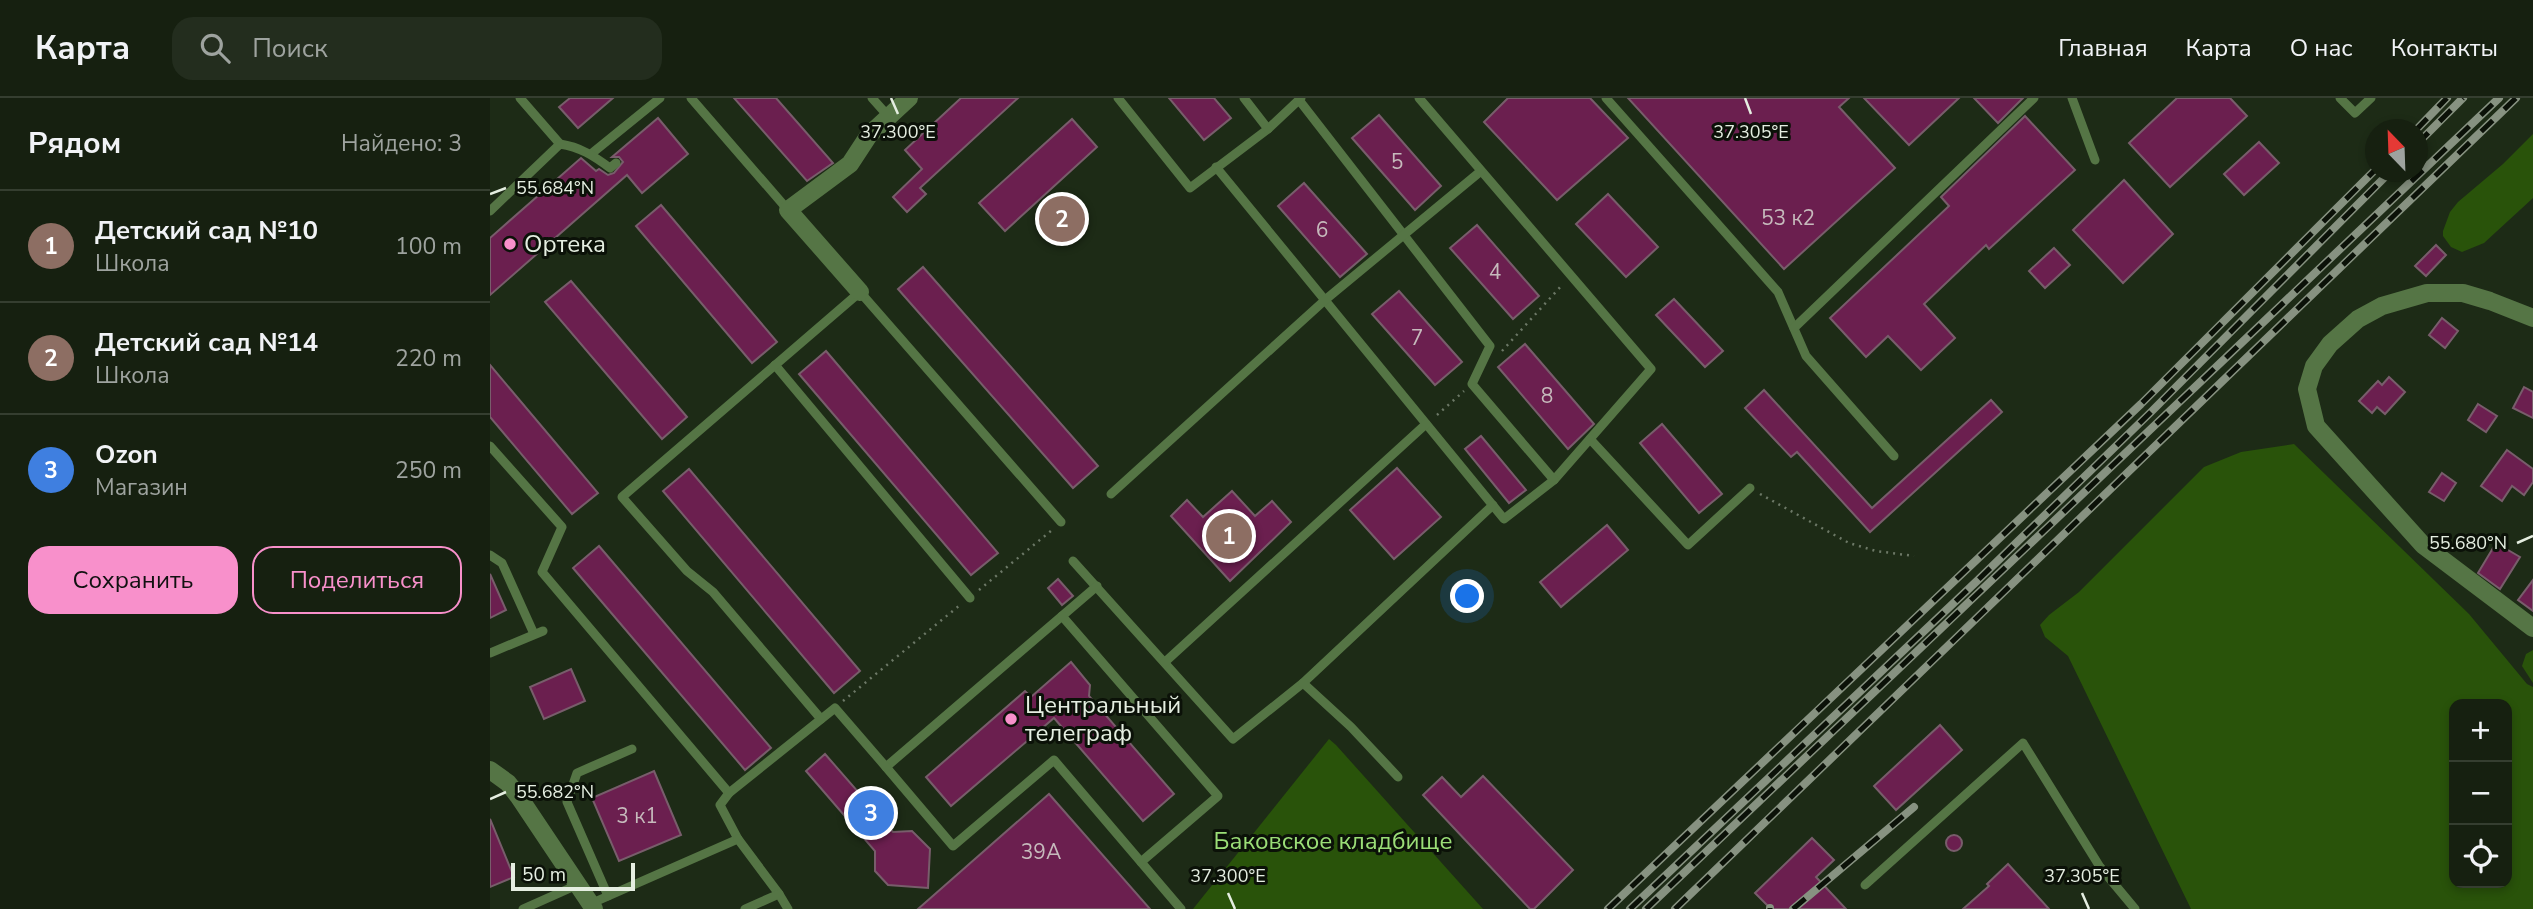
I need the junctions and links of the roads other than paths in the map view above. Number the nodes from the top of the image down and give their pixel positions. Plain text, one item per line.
1 (520, 98) edge
2 (660, 98) edge
3 (691, 98) edge
4 (872, 98) edge
5 (909, 98) edge
6 (1118, 98) edge
7 (1244, 98) edge
8 (1419, 98) edge
9 (1606, 98) edge
10 (2034, 98) edge
11 (2072, 98) edge
12 (2340, 98) edge
13 (2371, 98) edge
14 (1300, 99) edge
15 (888, 117) junction
16 (1268, 129) junction
17 (560, 144) junction
18 (592, 154) junction
19 (2095, 160) dead end
20 (616, 163) dead end
21 (1216, 167) junction
22 (1481, 171) junction
23 (788, 210) junction
24 (490, 211) edge
25 (1404, 235) junction
26 (860, 292) junction
27 (1325, 300) junction
28 (2533, 318) edge
29 (1794, 328) junction
30 (775, 365) junction
31 (1426, 424) junction
32 (1590, 439) junction
33 (490, 446) edge
34 (1894, 456) dead end
35 (1554, 480) junction
36 (1750, 488) road end
37 (1111, 494) dead end
38 (1493, 505) junction
39 (1061, 522) road end
40 (490, 555) edge
41 (1073, 561) dead end
42 (1097, 586) junction
43 (970, 597) road end
44 (1062, 616) junction
45 (2533, 628) edge
46 (490, 653) edge
47 (1165, 663) junction
48 (1303, 683) junction
49 (821, 719) junction
50 (632, 749) dead end
51 (886, 767) junction
52 (1398, 777) dead end
53 (494, 778) edge
54 (729, 793) junction
55 (738, 839) junction
56 (1141, 862) junction
57 (577, 885) junction
58 (1865, 885) dead end
59 (779, 894) junction
60 (608, 897) junction
61 (592, 906) edge
62 (523, 909) edge
63 (745, 909) edge
64 (788, 909) edge
65 (1181, 909) edge
66 (2135, 909) edge

1 - 17 lane
2 - 18 lane
3 - 23 lane
4 - 15 lane
5 - 15 street
6 - 21 lane
7 - 16 lane
8 - 22 lane
9 - 29 lane
10 - 29 lane
11 - 19 lane
12 - 13 lane
14 - 16 lane
14 - 25 lane
15 - 23 street
16 - 21 lane
17 - 18 lane
17 - 24 lane
18 - 20 lane
21 - 27 lane
22 - 25 lane
22 - 32 lane
23 - 26 street
25 - 27 lane
25 - 35 lane
26 - 30 lane
26 - 39 lane
27 - 31 lane
27 - 37 lane
28 - 45 street
29 - 34 lane
30 - 43 lane
30 - 49 lane
31 - 38 lane
31 - 47 lane
32 - 35 lane
32 - 36 lane
33 - 54 lane
35 - 38 lane
38 - 48 lane
40 - 46 lane
41 - 42 lane
42 - 44 lane
42 - 47 lane
44 - 51 lane
44 - 56 lane
47 - 48 lane
48 - 52 lane
49 - 51 lane
49 - 54 lane
50 - 60 lane
51 - 56 lane
53 - 57 street
54 - 55 lane
55 - 59 lane
55 - 60 lane
56 - 65 lane
57 - 61 street
57 - 62 lane
58 - 66 lane
59 - 63 lane
59 - 64 lane
60 - 61 lane

